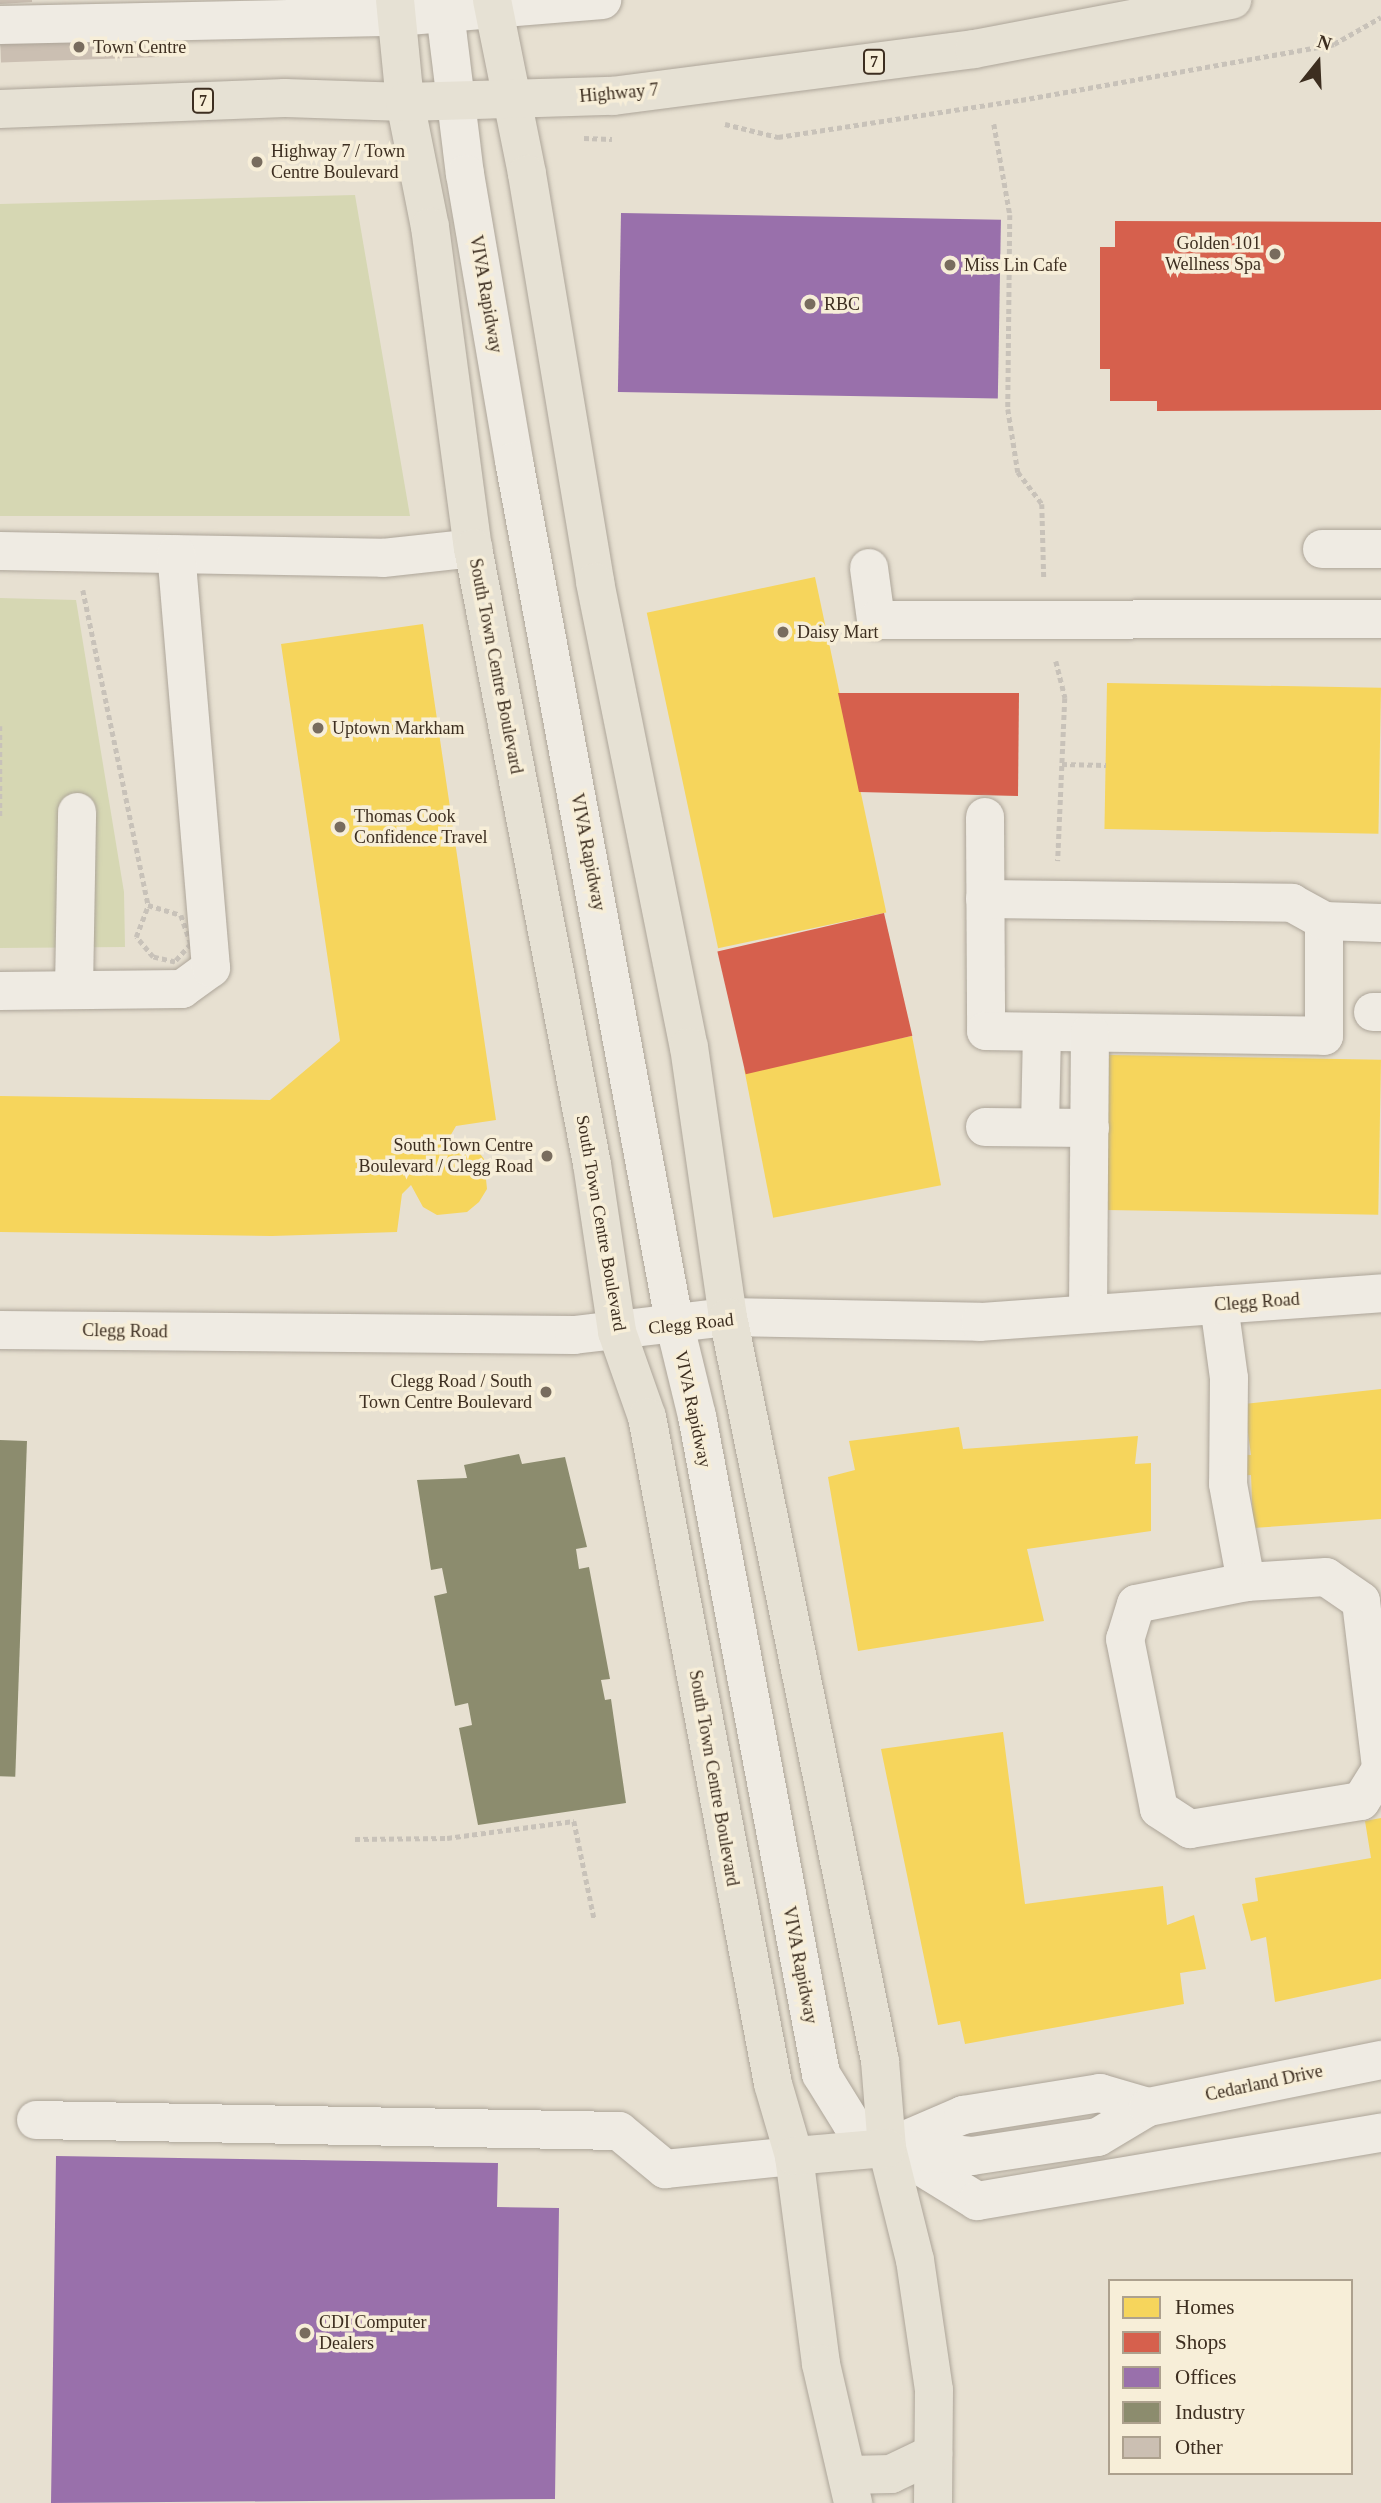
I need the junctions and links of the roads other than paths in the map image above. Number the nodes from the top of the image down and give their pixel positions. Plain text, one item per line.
1 (602, 0) edge
2 (1232, 0) edge
3 (493, 5) edge
4 (396, 8) edge
5 (445, 12) junction
6 (0, 25) edge
7 (513, 98) junction
8 (457, 99) junction
9 (405, 102) junction
10 (0, 109) edge
11 (473, 548) junction
12 (1322, 549) dead end
13 (1381, 550) edge
14 (0, 551) edge
15 (176, 554) junction
16 (869, 568) dead end
17 (1381, 619) edge
18 (77, 812) dead end
19 (985, 817) dead end
20 (985, 899) junction
21 (1324, 921) junction
22 (1381, 923) edge
23 (74, 990) junction
24 (0, 991) edge
25 (1042, 1032) junction
26 (1090, 1033) junction
27 (985, 1127) dead end
28 (1040, 1128) junction
29 (1090, 1128) junction
30 (1381, 1293) edge
31 (1219, 1305) junction
32 (1088, 1314) junction
33 (728, 1317) junction
34 (675, 1326) junction
35 (0, 1330) edge
36 (617, 1332) junction
37 (1246, 1582) junction
38 (1381, 1768) edge
39 (1381, 2060) edge
40 (36, 2120) dead end
41 (1381, 2133) edge
42 (887, 2148) junction
43 (794, 2156) junction
44 (933, 2454) junction
45 (851, 2489) edge
46 (933, 2503) edge

1 - 3 street
2 - 7 main road, Highway 7 / 7
3 - 5 street
3 - 7 main road
4 - 5 street
4 - 6 street
4 - 9 main road, South Town Centre Boulevard
5 - 8 street, VIVA Rapidway
7 - 8 main road, Highway 7 / 7
7 - 33 main road
8 - 9 main road, Highway 7 / 7
8 - 34 street, VIVA Rapidway
9 - 10 main road, Highway 7 / 7
9 - 11 main road, South Town Centre Boulevard
11 - 15 street
11 - 36 main road, South Town Centre Boulevard
12 - 13 street
14 - 15 street
15 - 23 street
16 - 17 street
18 - 23 street
19 - 20 street
20 - 21 street
20 - 25 street
21 - 22 street
21 - 26 street
23 - 24 street
25 - 26 street
25 - 28 street
26 - 29 street
27 - 28 street
28 - 29 street
29 - 32 street
30 - 31 street, Clegg Road
31 - 32 street, Clegg Road
31 - 37 street
32 - 33 street, Clegg Road
33 - 34 street, Clegg Road
33 - 42 main road
34 - 36 street, Clegg Road
34 - 42 street, VIVA Rapidway
35 - 36 street, Clegg Road
36 - 43 main road, South Town Centre Boulevard
37 - 38 street
37 - 38 street
39 - 42 street, Cedarland Drive
40 - 43 street
41 - 42 street, VIVA Rapidway
42 - 43 main road, Cedarland Drive
42 - 44 main road
43 - 45 main road, South Town Centre Boulevard
44 - 45 main road
44 - 46 main road

